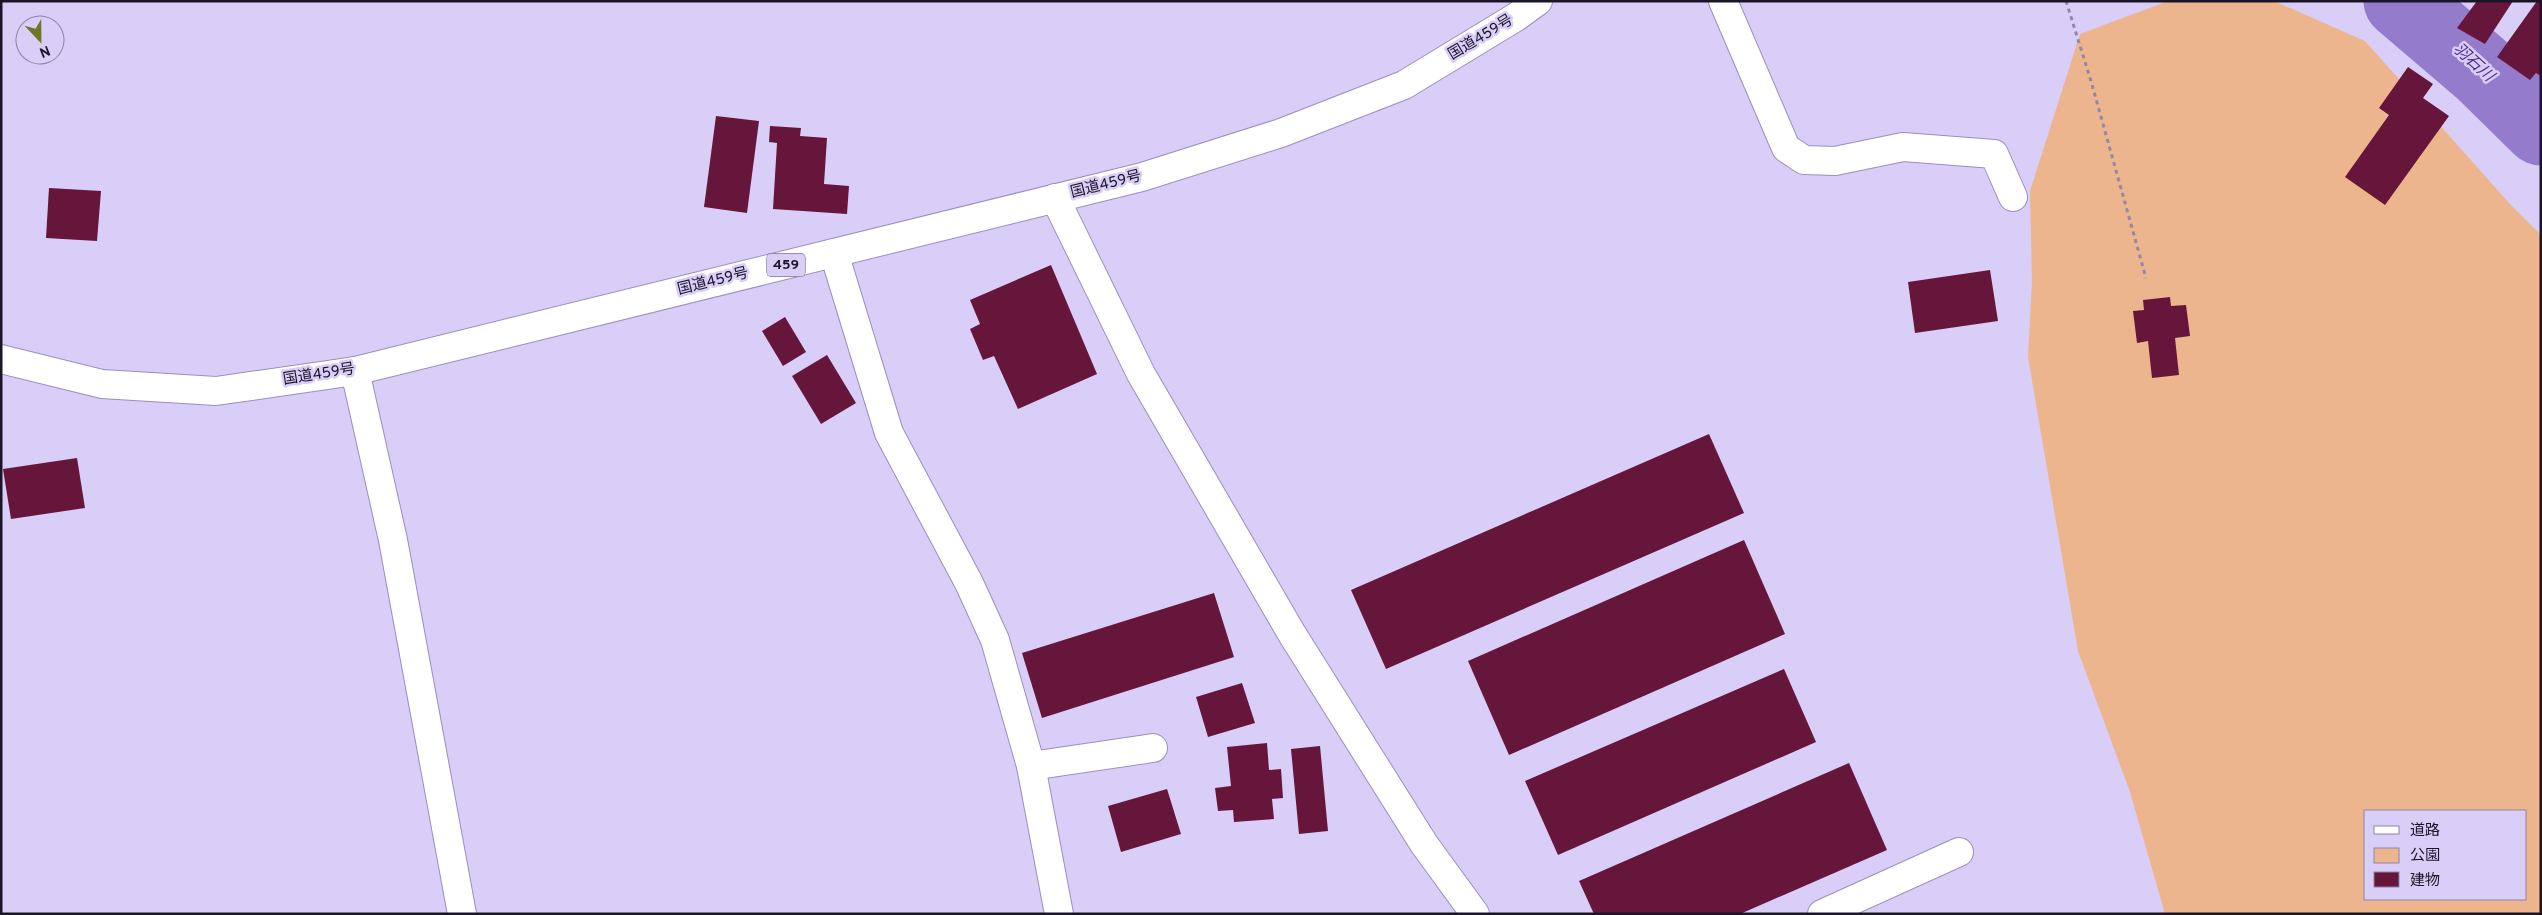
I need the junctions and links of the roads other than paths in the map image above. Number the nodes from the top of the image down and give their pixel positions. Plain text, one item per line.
1 (1538, 1) edge
2 (1724, 1) edge
3 (2013, 197) dead end
4 (1055, 198) junction
5 (834, 253) junction
6 (1, 359) edge
7 (355, 371) junction
8 (1153, 748) dead end
9 (1031, 766) junction
10 (1960, 852) dead end
11 (462, 914) edge
12 (1059, 914) edge
13 (1475, 914) edge
14 (1822, 914) edge

1 - 4 main road, 国道459号 / 459
2 - 3 main road
4 - 5 main road, 国道459号 / 459
4 - 13 main road
5 - 7 main road, 国道459号 / 459
5 - 9 main road
6 - 7 main road, 国道459号 / 459
7 - 11 main road
8 - 9 main road
9 - 12 main road
10 - 14 main road

